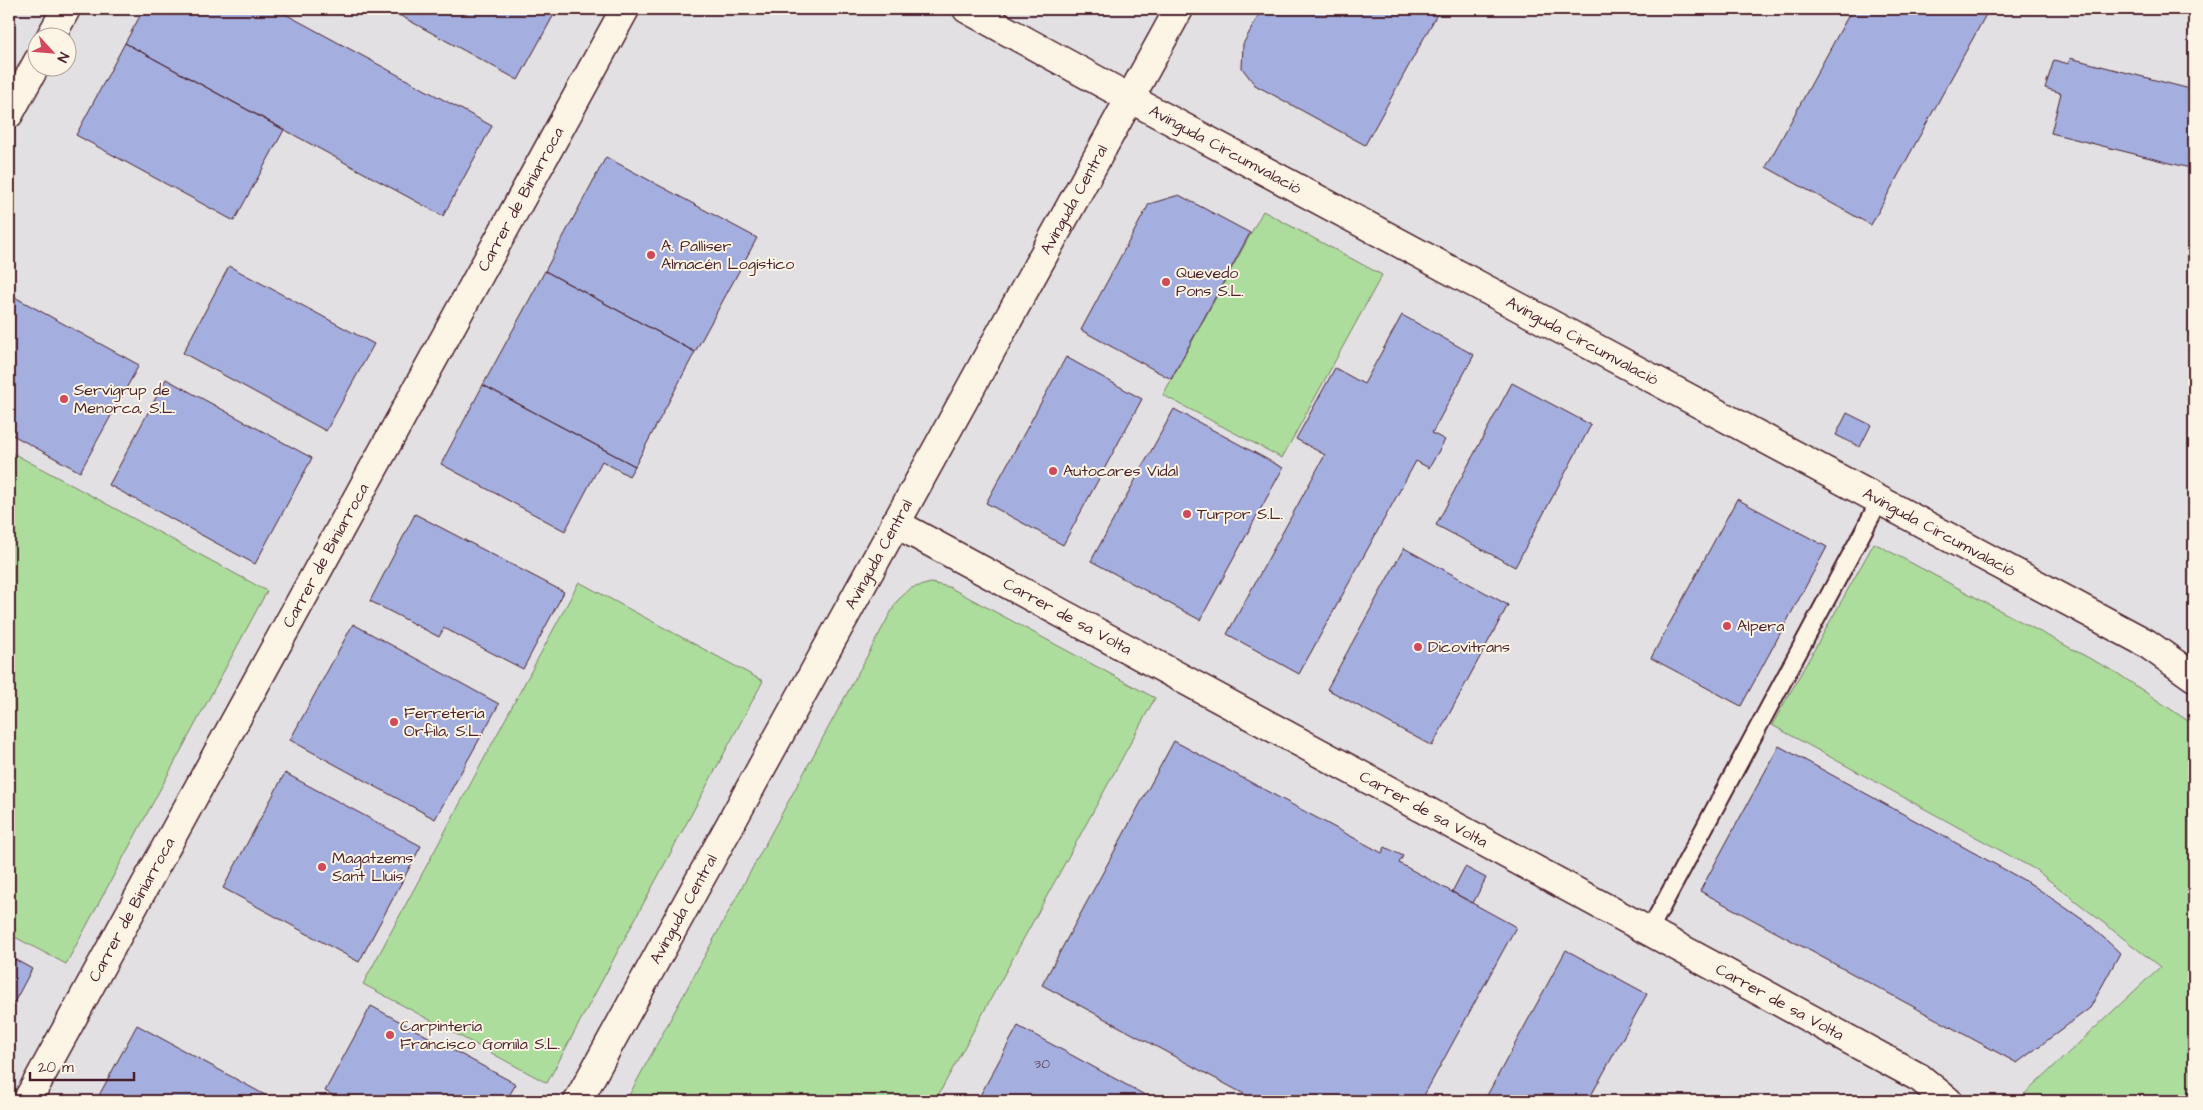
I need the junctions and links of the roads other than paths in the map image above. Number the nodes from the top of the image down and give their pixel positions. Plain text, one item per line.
1 (66, 9) edge
2 (625, 9) edge
3 (967, 9) edge
4 (1179, 9) edge
5 (56, 28) edge
6 (29, 78) edge
7 (1130, 98) junction
8 (9, 114) edge
9 (1880, 500) junction
10 (895, 523) junction
11 (2194, 677) edge
12 (1649, 931) junction
13 (27, 1101) edge
14 (578, 1101) edge
15 (1948, 1101) edge

1 - 5 street
2 - 13 street, Carrer de Biniarroca
3 - 7 street, Avinguda Circumvalació
4 - 7 street, Avinguda Central
6 - 8 street
7 - 9 street, Avinguda Circumvalació
7 - 10 street, Avinguda Central
9 - 11 street, Avinguda Circumvalació
9 - 12 lane
10 - 12 street, Carrer de sa Volta
10 - 14 street, Avinguda Central
12 - 15 street, Carrer de sa Volta

